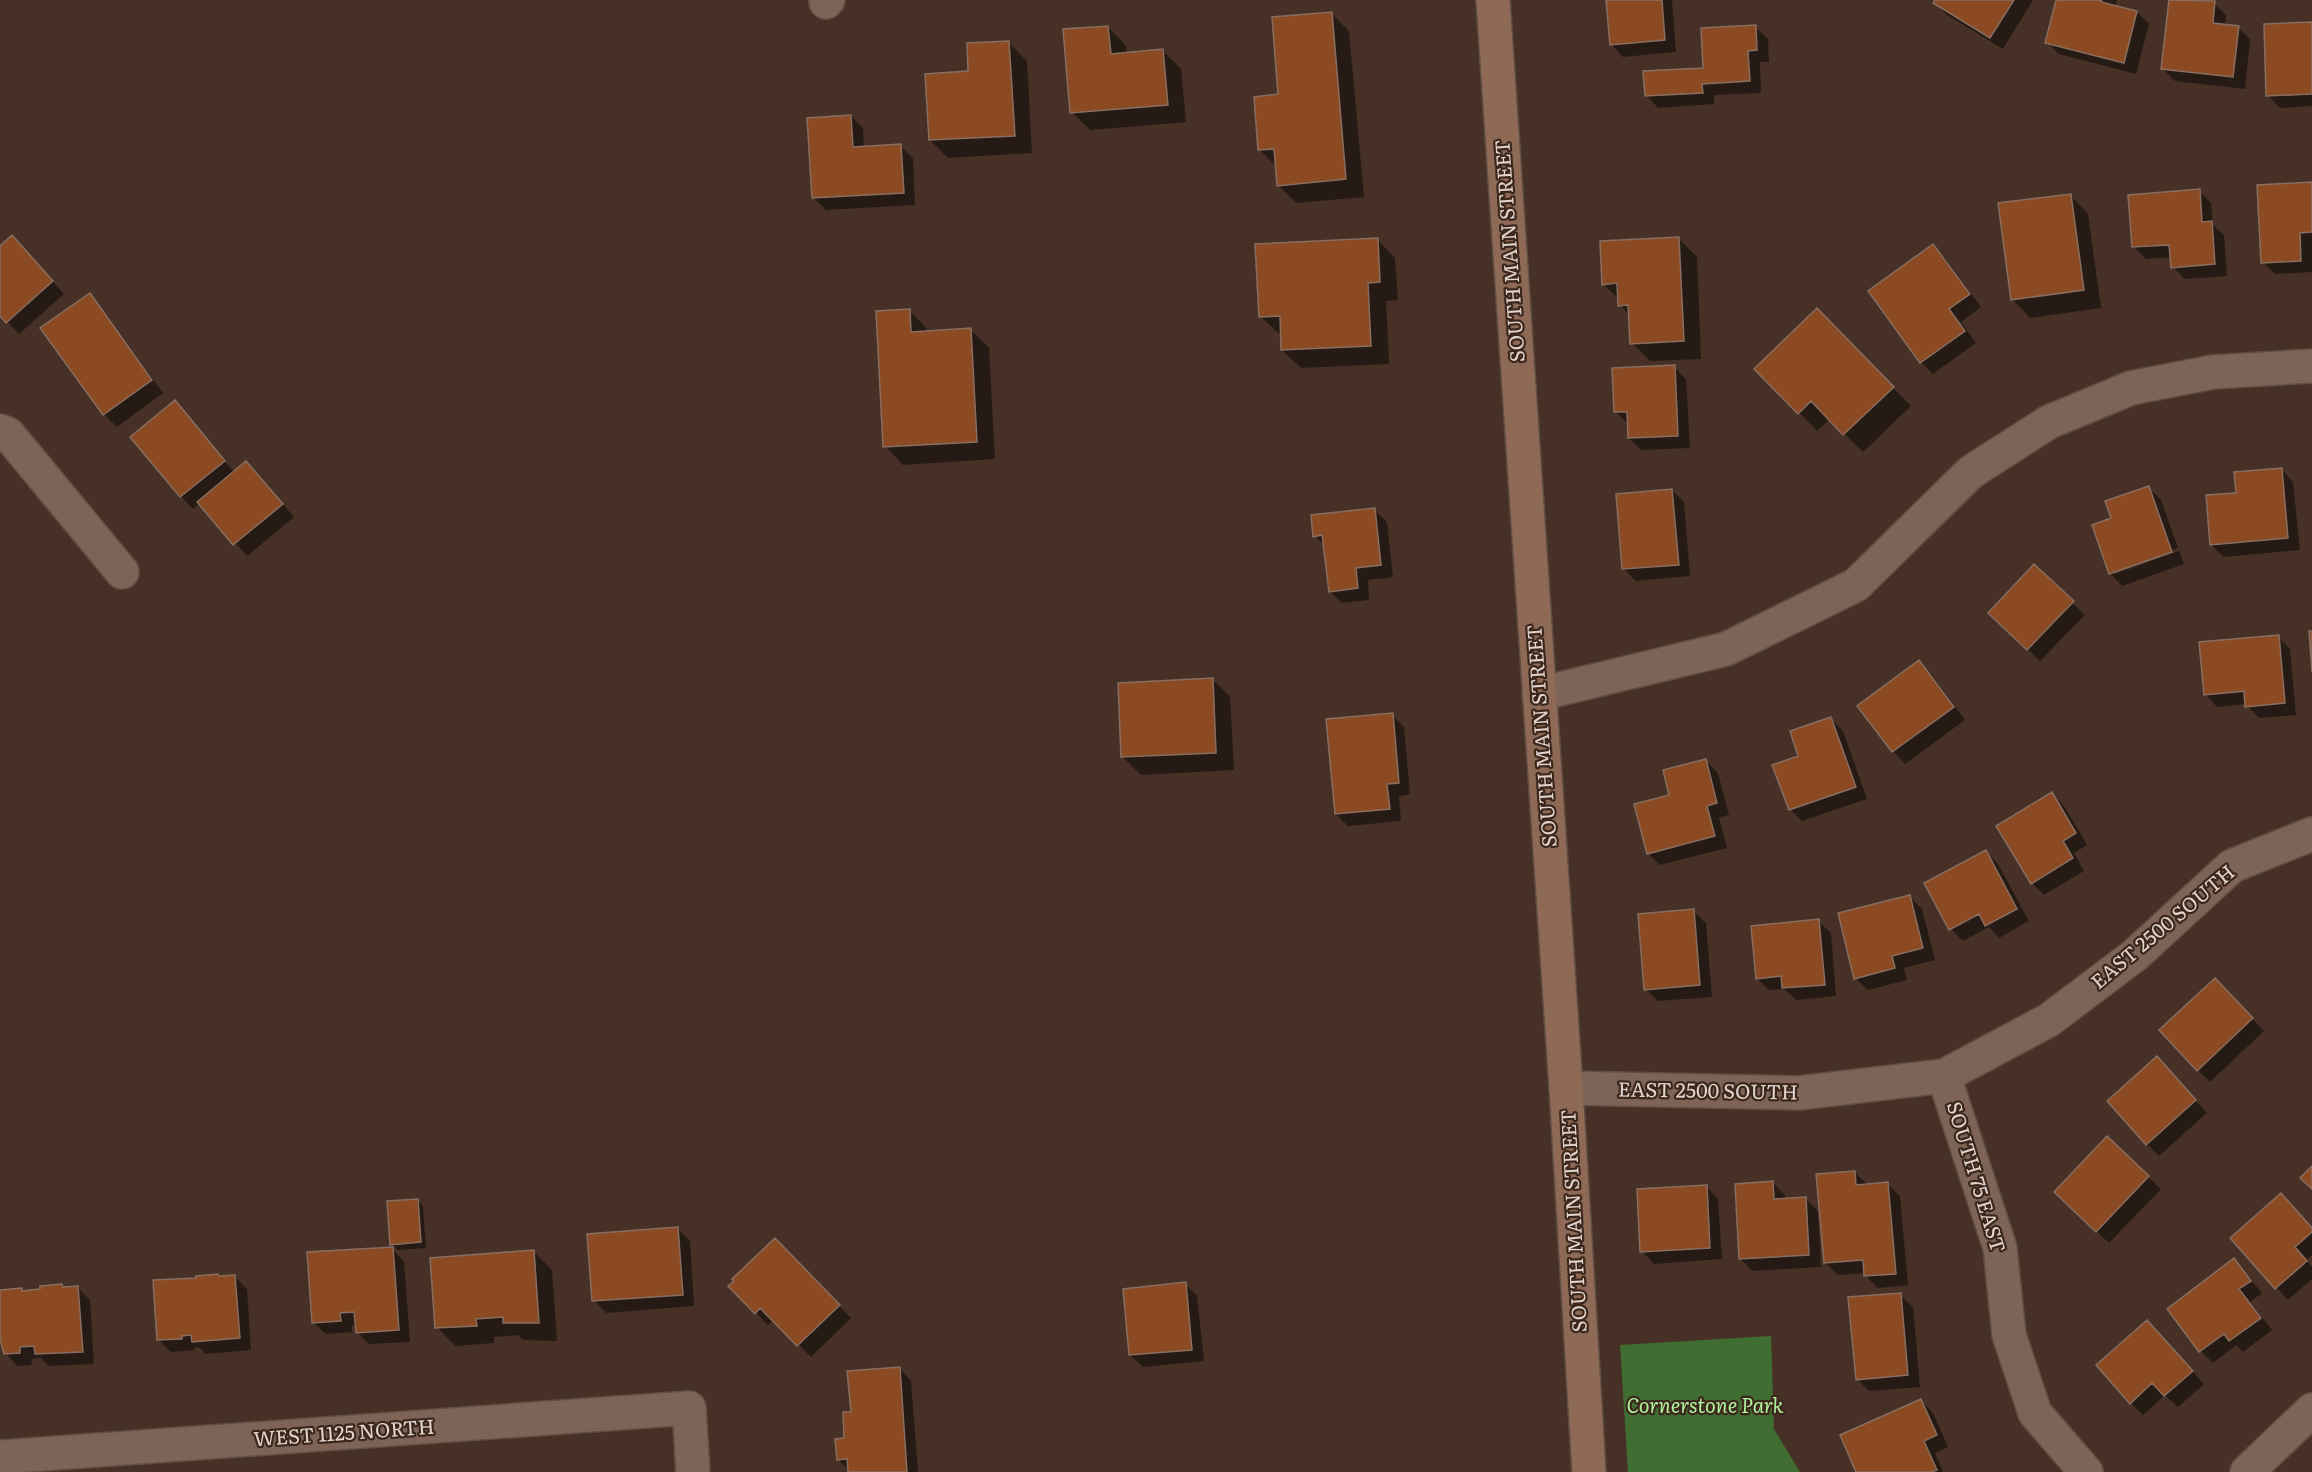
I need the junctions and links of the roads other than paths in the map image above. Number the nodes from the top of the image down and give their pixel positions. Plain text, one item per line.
1 (1493, 0) edge
2 (2312, 366) edge
3 (0, 431) edge
4 (122, 572) dead end
5 (1539, 694) junction
6 (2312, 834) edge
7 (1944, 1077) junction
8 (1566, 1088) junction
9 (2312, 1410) edge
10 (0, 1457) edge
11 (693, 1472) edge
12 (1588, 1472) edge
13 (2086, 1472) edge
14 (2247, 1472) edge

1 - 5 street, SOUTH MAIN STREET
2 - 5 street
3 - 4 street
5 - 8 street, SOUTH MAIN STREET
6 - 7 street, EAST 2500 SOUTH
7 - 8 street, EAST 2500 SOUTH
7 - 13 street, SOUTH 75 EAST
8 - 12 street, SOUTH MAIN STREET
9 - 14 street
10 - 11 street, WEST 1125 NORTH

